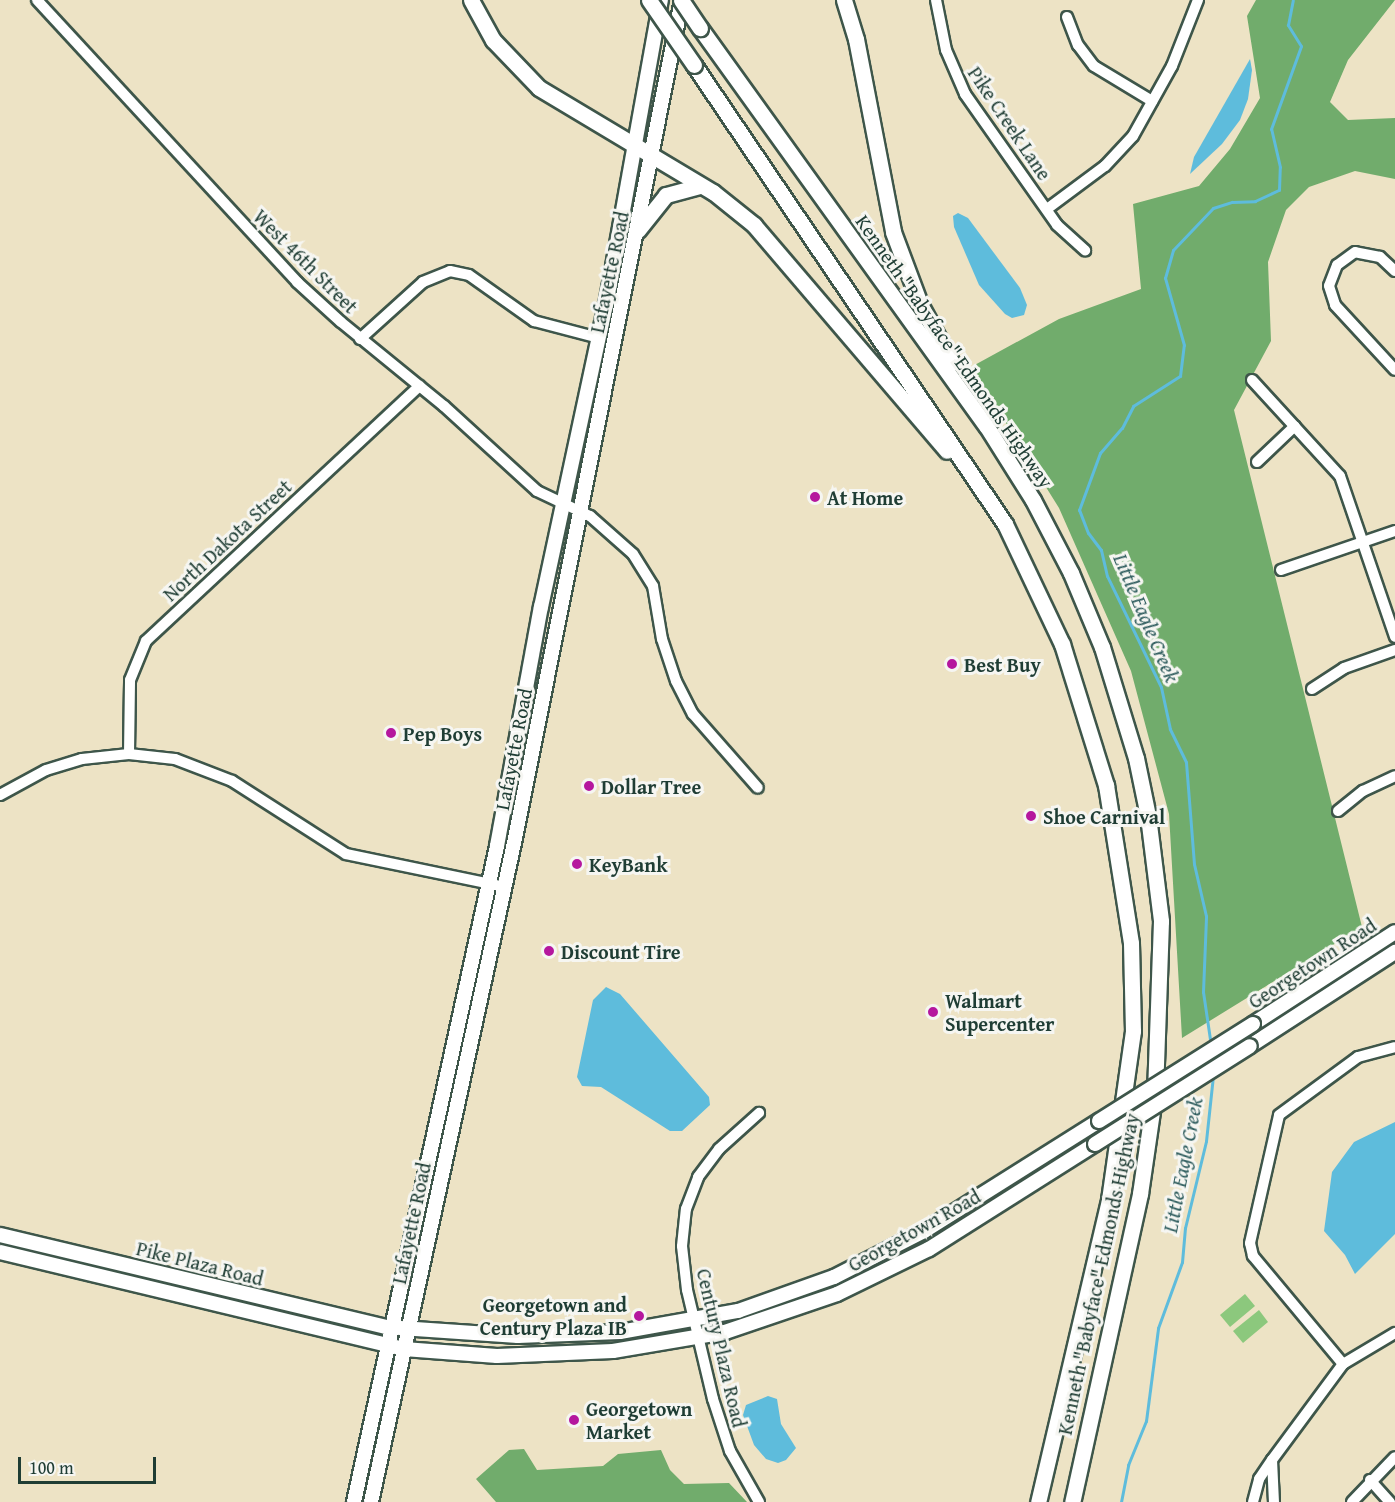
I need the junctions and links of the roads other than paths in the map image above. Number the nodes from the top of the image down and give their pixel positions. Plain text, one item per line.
1 (37, 0) edge
2 (471, 0) edge
3 (649, 0) edge
4 (661, 0) edge
5 (682, 0) edge
6 (844, 0) edge
7 (936, 0) edge
8 (1198, 0) edge
9 (1067, 17) dead end
10 (1152, 101) junction
11 (633, 143) junction
12 (652, 156) junction
13 (699, 186) junction
14 (1047, 209) junction
15 (638, 230) junction
16 (1085, 250) dead end
17 (1395, 271) edge
18 (599, 338) junction
19 (360, 339) junction
20 (1395, 370) edge
21 (1252, 380) dead end
22 (419, 386) junction
23 (1294, 426) junction
24 (1005, 453) junction
25 (1257, 462) dead end
26 (563, 505) junction
27 (579, 512) junction
28 (1395, 531) edge
29 (1365, 543) junction
30 (1281, 570) dead end
31 (1043, 599) junction
32 (1395, 637) edge
33 (1395, 650) edge
34 (1312, 689) dead end
35 (129, 754) junction
36 (1395, 776) edge
37 (758, 788) dead end
38 (0, 795) edge
39 (1338, 811) dead end
40 (489, 883) junction
41 (505, 886) junction
42 (1395, 932) edge
43 (1395, 952) edge
44 (1395, 1047) edge
45 (759, 1113) dead end
46 (0, 1235) edge
47 (0, 1252) edge
48 (100, 1259) junction
49 (97, 1275) junction
50 (193, 1281) junction
51 (189, 1298) junction
52 (694, 1321) junction
53 (392, 1328) junction
54 (408, 1330) junction
55 (1395, 1333) edge
56 (698, 1338) junction
57 (388, 1345) junction
58 (404, 1349) junction
59 (1343, 1364) junction
60 (1395, 1457) edge
61 (1272, 1460) junction
62 (1370, 1480) junction
63 (354, 1502) edge
64 (371, 1502) edge
65 (759, 1502) edge
66 (1038, 1502) edge
67 (1072, 1502) edge
68 (1253, 1502) edge
69 (1274, 1502) edge
70 (1352, 1502) edge
71 (1390, 1502) edge

1 - 19 street, West 46th Street
2 - 11 highway
3 - 31 highway, Kenneth "Babyface" Edmonds Highway, bridge
4 - 11 main road, Lafayette Road
5 - 12 main road, Lafayette Road
5 - 24 highway, Kenneth "Babyface" Edmonds Highway, bridge
6 - 24 highway
7 - 14 street, Pike Creek Lane
8 - 10 street
9 - 10 street
10 - 14 street
11 - 12 highway
11 - 18 main road, Lafayette Road
12 - 13 highway
12 - 15 main road, Lafayette Road
13 - 15 highway
13 - 31 highway
14 - 16 street, Pike Creek Lane
15 - 27 main road, Lafayette Road
17 - 20 street
18 - 19 street
18 - 26 main road, Lafayette Road
19 - 22 street, West 46th Street
21 - 23 street
22 - 26 street, West 46th Street
22 - 35 street, North Dakota Street
23 - 25 street
23 - 29 street
24 - 67 highway, Kenneth "Babyface" Edmonds Highway
26 - 27 street, West 46th Street
26 - 40 main road, Lafayette Road
27 - 37 street, West 46th Street
27 - 41 main road, Lafayette Road
28 - 29 street
29 - 30 street
29 - 32 street
31 - 66 highway, Kenneth "Babyface" Edmonds Highway
33 - 34 street
35 - 38 street
35 - 40 street
36 - 39 street
40 - 41 street
40 - 53 main road, Lafayette Road
41 - 54 main road, Lafayette Road
42 - 52 main road, Georgetown Road, bridge
43 - 56 main road, Georgetown Road, bridge
44 - 59 street
45 - 52 street, Century Plaza Road
46 - 48 main road, Pike Plaza Road
47 - 49 main road, Pike Plaza Road
48 - 49 main road
48 - 50 main road, Pike Plaza Road
49 - 51 main road, Pike Plaza Road
50 - 51 main road
50 - 53 main road, Pike Plaza Road
51 - 57 main road, Pike Plaza Road
52 - 54 main road, Georgetown Road
52 - 56 street, Century Plaza Road
53 - 54 main road, Georgetown Road
53 - 57 main road, Lafayette Road
54 - 58 main road, Lafayette Road
55 - 59 street
56 - 58 main road, Georgetown Road
56 - 65 street, Century Plaza Road
57 - 58 main road, Georgetown Road
57 - 63 main road, Lafayette Road
58 - 64 main road, Lafayette Road
59 - 61 street
60 - 62 street
61 - 68 street
61 - 69 street
62 - 70 street
62 - 71 street

